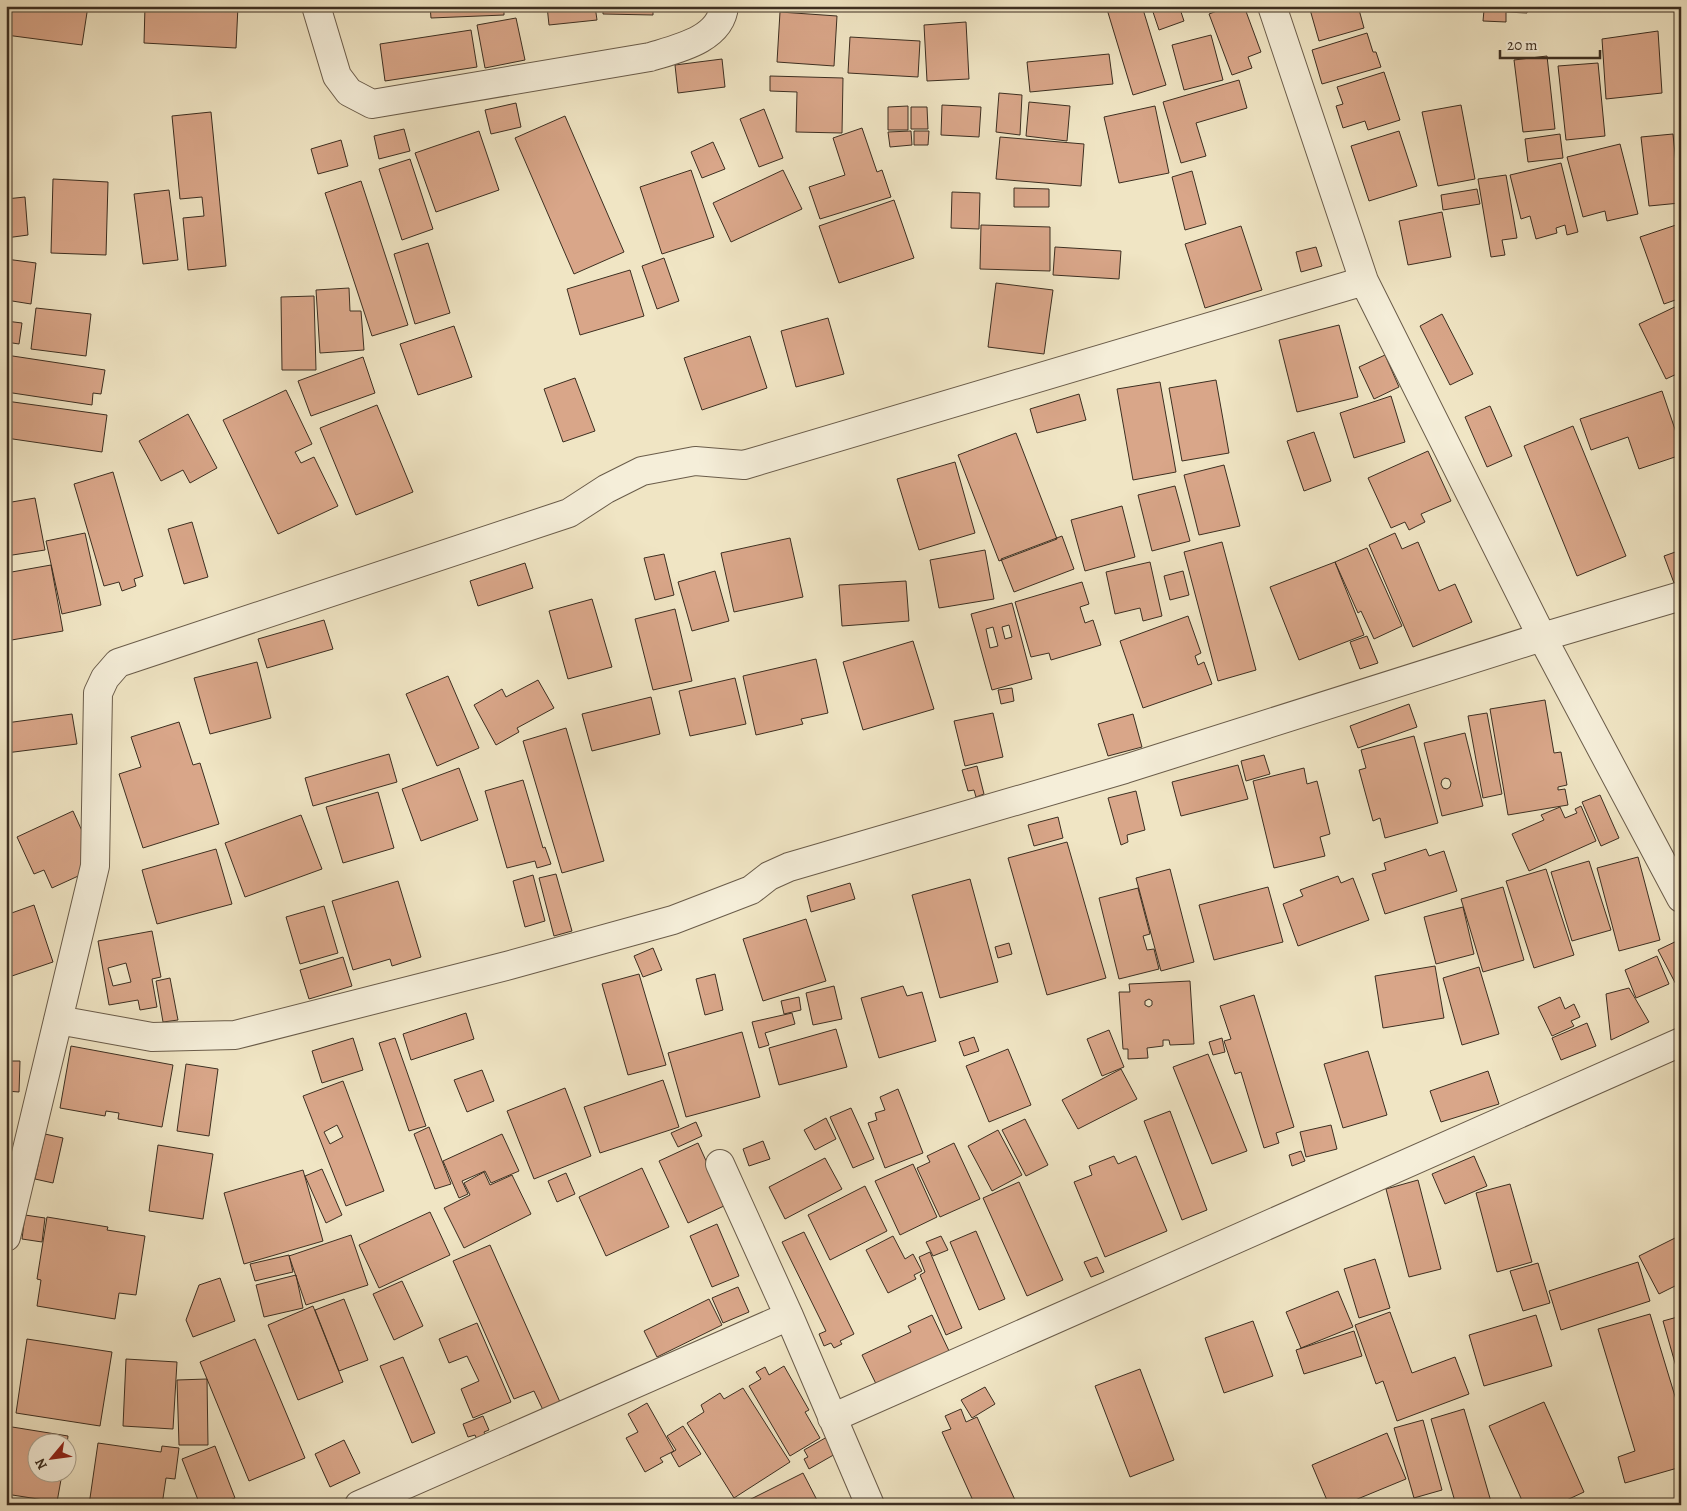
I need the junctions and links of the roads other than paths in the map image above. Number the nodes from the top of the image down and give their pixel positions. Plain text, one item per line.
1 (316, 6) edge
2 (724, 6) edge
3 (1272, 6) edge
4 (1364, 281) junction
5 (1681, 596) edge
6 (1542, 637) junction
7 (1681, 898) edge
8 (58, 1020) junction
9 (1681, 1042) edge
10 (720, 1164) dead end
11 (6, 1237) edge
12 (789, 1316) junction
13 (832, 1418) junction
14 (359, 1505) edge
15 (870, 1505) edge

1 - 2 street
3 - 4 street
4 - 6 street
4 - 8 street
5 - 6 street
6 - 7 street
6 - 8 street
8 - 11 street
9 - 13 street
10 - 12 street
12 - 13 street
12 - 14 street
13 - 15 street

